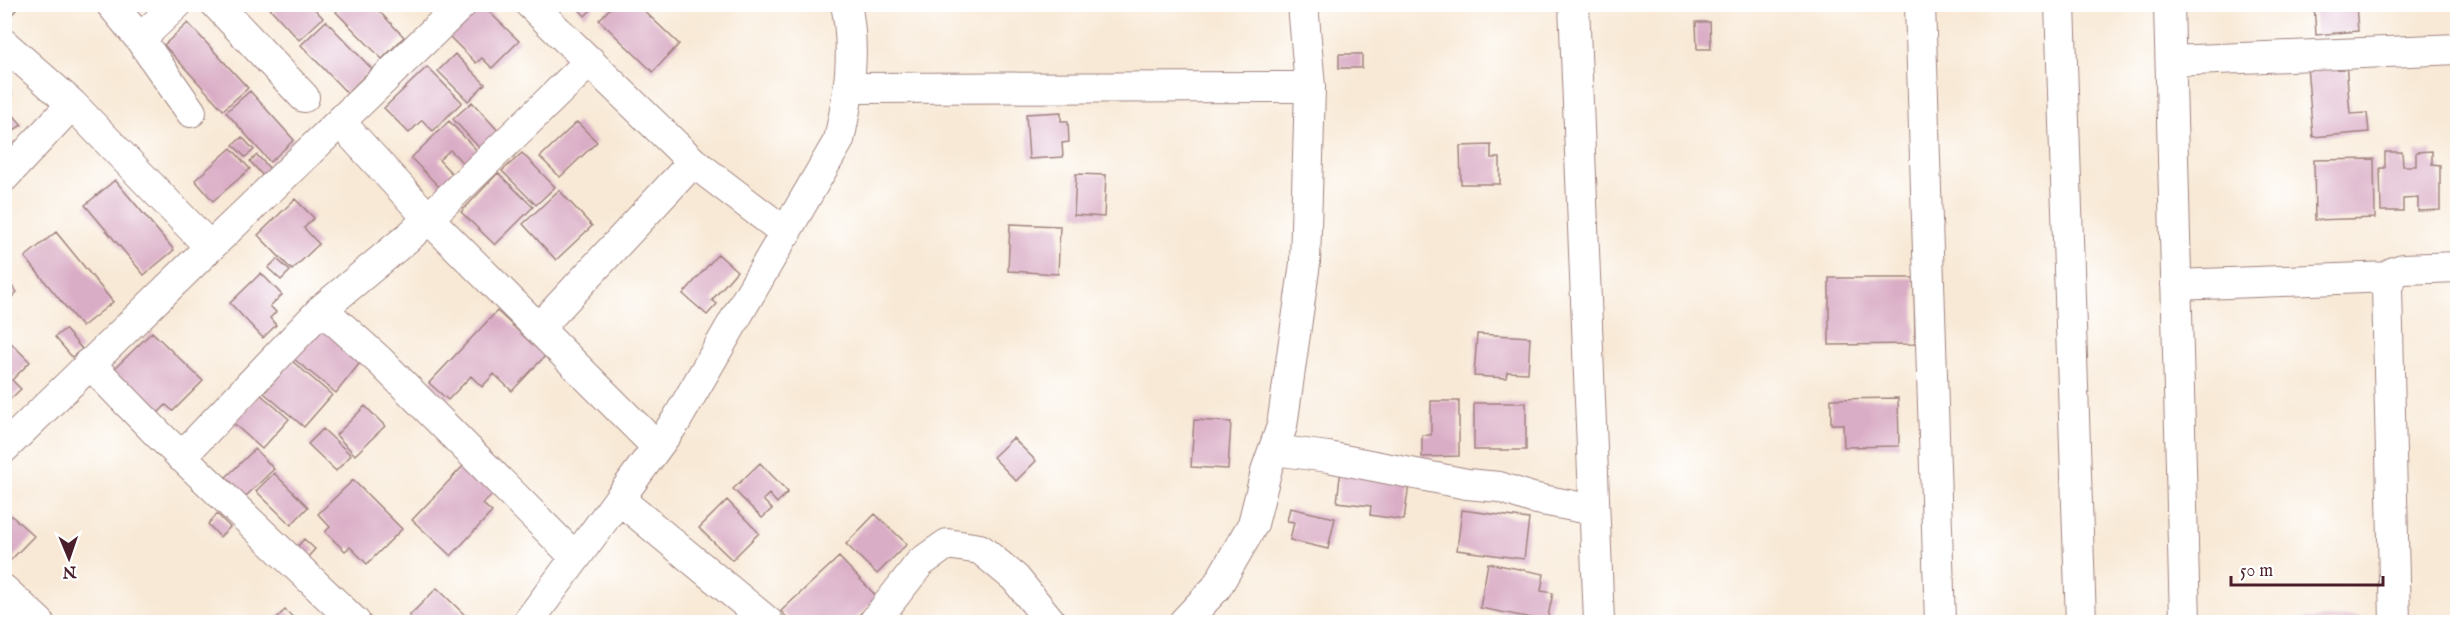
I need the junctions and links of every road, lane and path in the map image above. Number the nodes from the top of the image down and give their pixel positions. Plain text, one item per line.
1 (111, 4) edge
2 (177, 4) edge
3 (216, 4) edge
4 (462, 4) edge
5 (530, 4) edge
6 (846, 4) edge
7 (1303, 4) edge
8 (1574, 4) edge
9 (1920, 4) edge
10 (2060, 4) edge
11 (2169, 4) edge
12 (140, 39) junction
13 (4, 45) edge
14 (2457, 49) edge
15 (590, 61) junction
16 (2171, 61) junction
17 (1310, 87) junction
18 (851, 88) junction
19 (304, 97) dead end
20 (72, 105) junction
21 (191, 112) dead end
22 (340, 122) junction
23 (693, 162) junction
24 (4, 177) edge
25 (428, 218) junction
26 (786, 233) junction
27 (210, 247) junction
28 (2457, 267) edge
29 (2390, 277) junction
30 (2176, 285) junction
31 (322, 309) junction
32 (539, 328) junction
33 (89, 363) junction
34 (657, 447) junction
35 (4, 448) edge
36 (1274, 450) junction
37 (181, 457) junction
38 (620, 499) junction
39 (1594, 510) junction
40 (575, 557) junction
41 (4, 590) edge
42 (30, 620) edge
43 (355, 622) edge
44 (528, 622) edge
45 (768, 622) edge
46 (874, 622) edge
47 (1052, 622) edge
48 (1184, 622) edge
49 (1599, 622) edge
50 (1940, 622) edge
51 (2081, 622) edge
52 (2185, 622) edge
53 (2395, 622) edge

1 - 12 street
2 - 12 street
3 - 19 street
4 - 22 street
5 - 15 street
6 - 18 street
7 - 17 street
8 - 39 street
9 - 50 street
10 - 51 street
11 - 16 street
12 - 21 street
13 - 20 street
14 - 16 street
15 - 23 street
15 - 25 street
16 - 30 street
17 - 18 street
17 - 36 street
18 - 26 street
20 - 24 street
20 - 27 street
22 - 25 street
22 - 27 street
23 - 26 street
23 - 32 street
25 - 31 street
25 - 32 street
26 - 34 street
27 - 33 street
28 - 29 street
29 - 30 street
29 - 53 street
30 - 52 street
31 - 37 street
31 - 40 street
32 - 34 street
33 - 35 street
33 - 37 street
34 - 38 street
36 - 39 street
36 - 48 street
37 - 43 street
38 - 40 street
38 - 45 street
39 - 49 street
40 - 44 street
41 - 42 street
46 - 47 street

